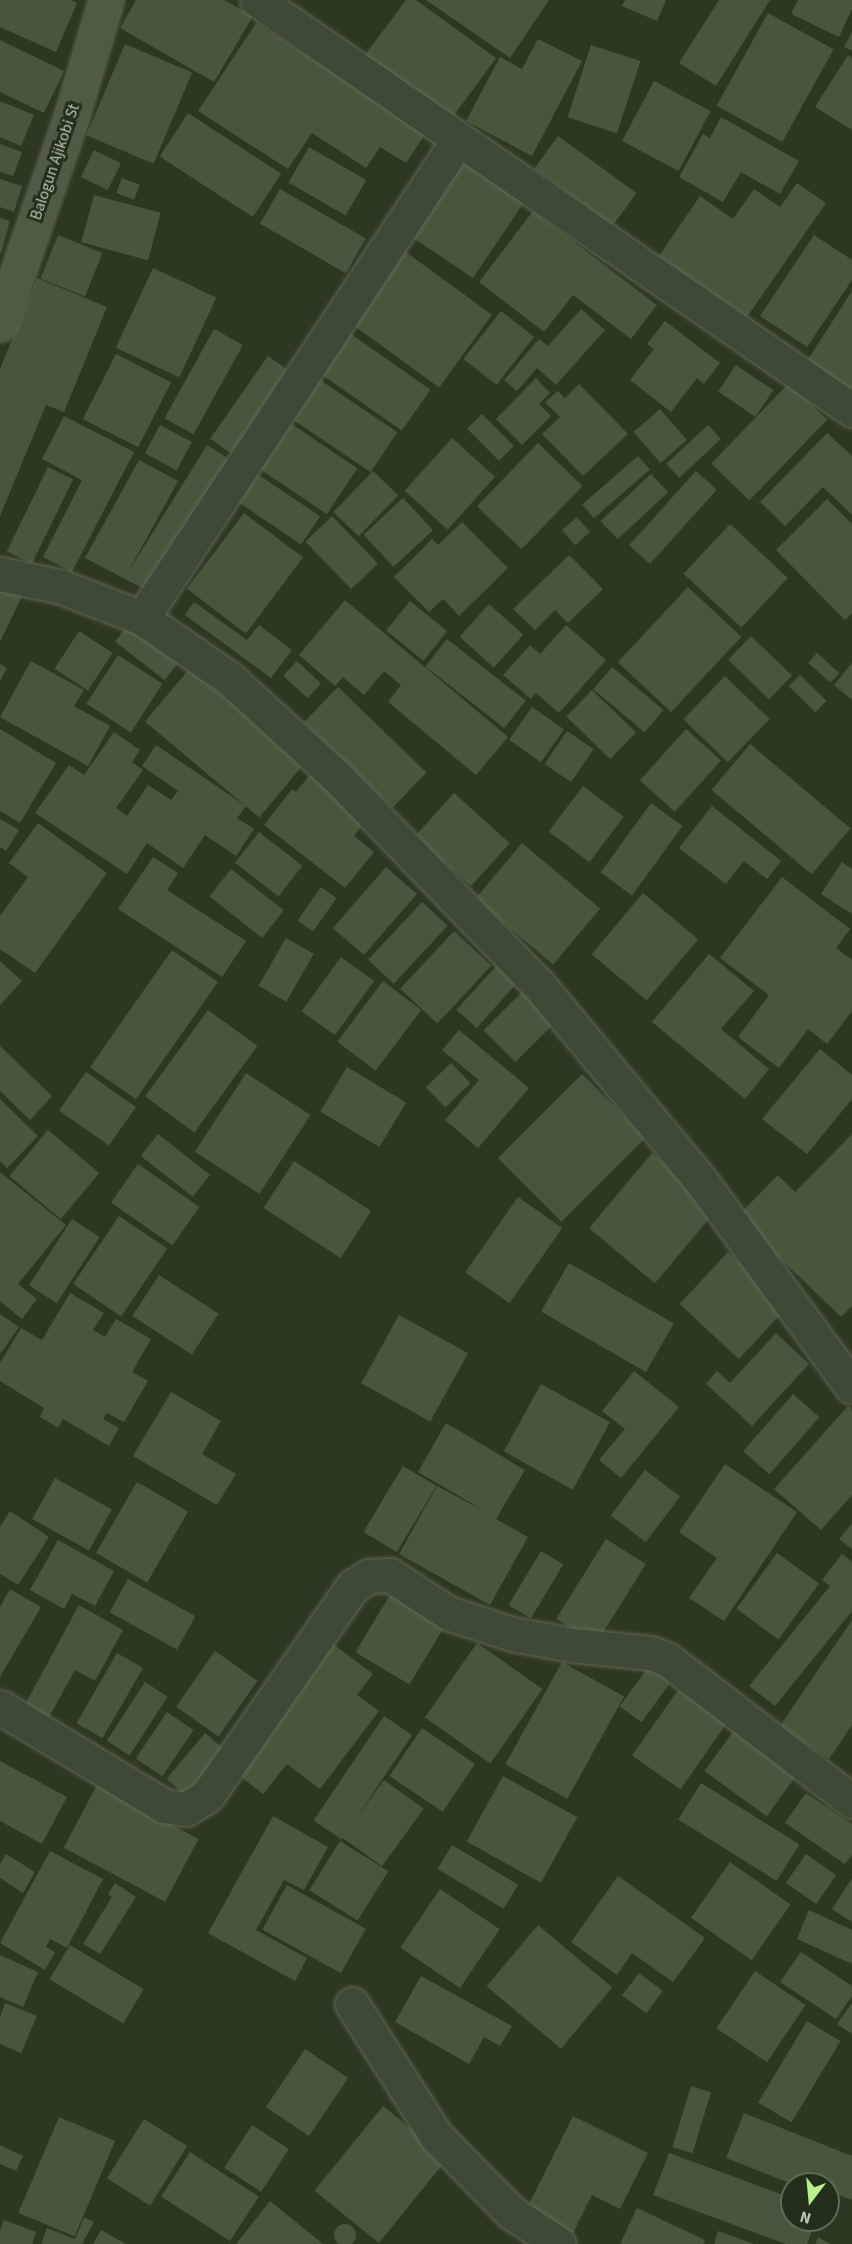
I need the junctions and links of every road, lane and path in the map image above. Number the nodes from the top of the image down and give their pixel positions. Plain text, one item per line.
1 (106, 0) edge
2 (257, 0) edge
3 (458, 140) junction
4 (0, 324) edge
5 (852, 410) edge
6 (0, 574) edge
7 (142, 618) junction
8 (852, 1387) edge
9 (0, 1707) edge
10 (852, 1802) edge
11 (352, 2004) dead end
12 (559, 2244) edge

1 - 4 street, Balogun Ajikobi St
2 - 3 street
3 - 5 street
3 - 7 street
6 - 7 street
7 - 8 street
9 - 10 street
11 - 12 street

